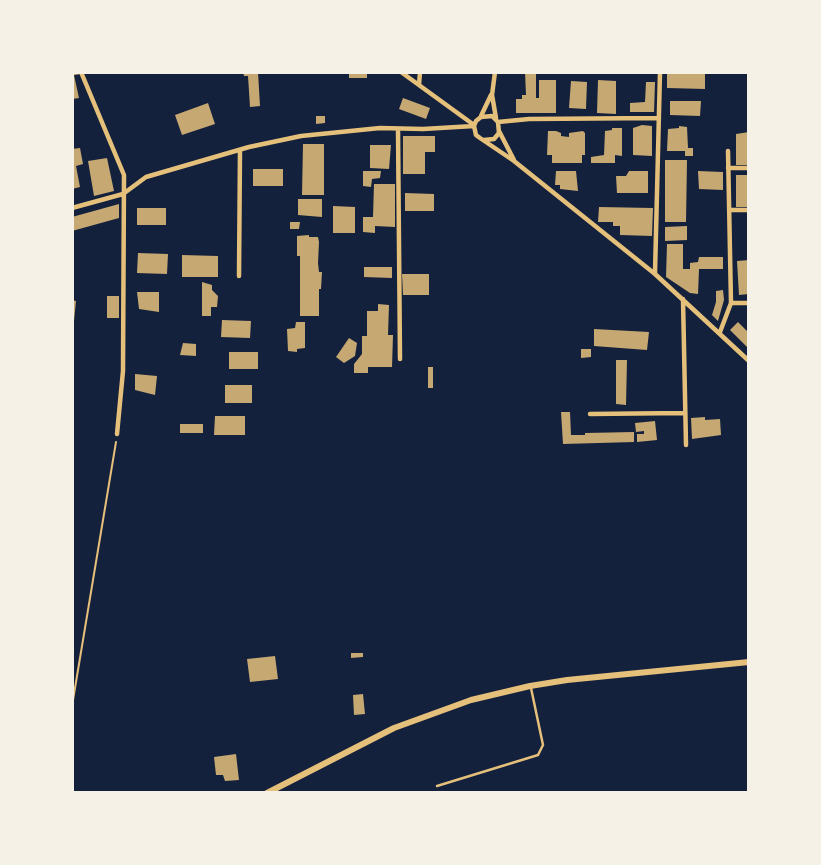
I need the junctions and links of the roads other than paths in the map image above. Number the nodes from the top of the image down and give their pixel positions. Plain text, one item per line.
1 (80, 72) edge
2 (401, 72) edge
3 (419, 72) edge
4 (495, 72) edge
5 (660, 72) edge
6 (72, 73) edge
7 (419, 86) junction
8 (492, 94) junction
9 (481, 117) junction
10 (659, 118) junction
11 (497, 120) junction
12 (474, 125) junction
13 (398, 128) junction
14 (499, 131) junction
15 (484, 140) junction
16 (240, 150) junction
17 (728, 151) dead end
18 (514, 161) junction
19 (728, 168) junction
20 (749, 168) edge
21 (123, 194) junction
22 (72, 208) edge
23 (729, 210) junction
24 (749, 211) edge
25 (656, 274) junction
26 (239, 276) dead end
27 (683, 297) junction
28 (731, 303) junction
29 (749, 303) edge
30 (720, 332) junction
31 (400, 359) dead end
32 (749, 361) edge
33 (684, 413) junction
34 (590, 414) dead end
35 (117, 434) road end
36 (686, 445) dead end
37 (749, 662) edge
38 (530, 686) junction
39 (437, 786) dead end
40 (267, 793) edge

1 - 6 street
1 - 21 street
2 - 7 street
3 - 7 street
4 - 8 street
5 - 10 street
7 - 12 street
8 - 9 street
8 - 11 street
9 - 11 street
9 - 12 street
10 - 11 street
10 - 25 street
11 - 14 street
12 - 13 street
12 - 15 street
13 - 16 street
13 - 31 street
14 - 15 street
14 - 18 street
15 - 18 street
16 - 21 street
16 - 26 street
17 - 19 street
18 - 25 street
19 - 20 street
19 - 23 street
21 - 22 street
21 - 35 street
23 - 24 street
23 - 28 street
25 - 27 street
27 - 30 street
27 - 33 street
28 - 29 street
28 - 30 street
30 - 32 street
33 - 34 street
33 - 36 street
37 - 38 street
38 - 39 lane
38 - 40 street

